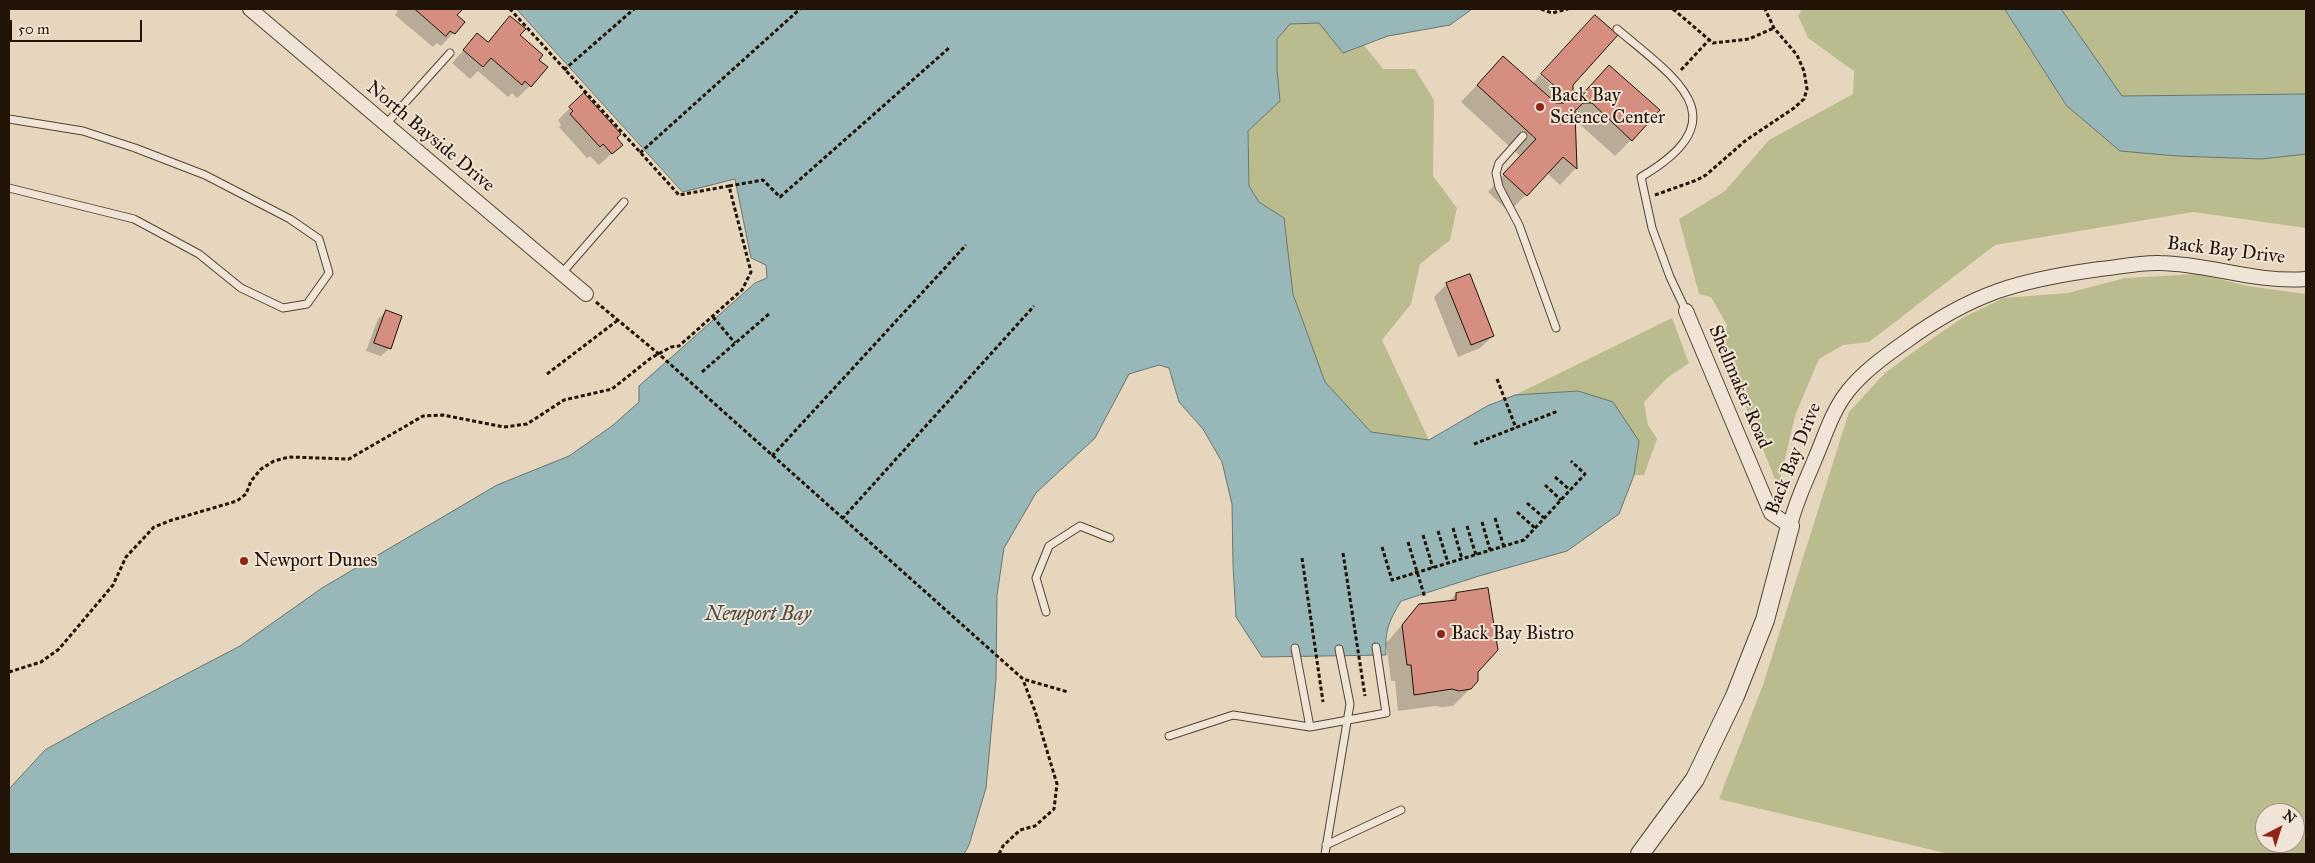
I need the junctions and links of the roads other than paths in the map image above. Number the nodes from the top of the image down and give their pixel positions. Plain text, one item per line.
1 (250, 9) edge
2 (1617, 29) dead end
3 (450, 53) dead end
4 (9, 119) edge
5 (386, 124) junction
6 (1524, 136) dead end
7 (9, 188) edge
8 (624, 202) dead end
9 (562, 273) junction
10 (2306, 279) edge
11 (586, 294) road end
12 (1686, 311) joint
13 (1556, 328) dead end
14 (1790, 526) junction
15 (1110, 538) dead end
16 (1046, 612) dead end
17 (1376, 647) dead end
18 (1295, 648) dead end
19 (1339, 649) dead end
20 (1348, 720) junction
21 (1310, 727) junction
22 (1169, 736) dead end
23 (1401, 810) dead end
24 (1326, 845) junction
25 (1324, 854) edge
26 (1640, 854) edge

1 - 5 street, North Bayside Drive
2 - 12 lane
3 - 5 lane
4 - 7 lane
5 - 9 street, North Bayside Drive
6 - 13 lane
8 - 9 lane
9 - 11 street, North Bayside Drive
10 - 14 street, Back Bay Drive
12 - 14 street, Shellmaker Road
14 - 26 street, Back Bay Drive
15 - 16 lane
17 - 20 lane
18 - 21 lane
19 - 20 lane
20 - 21 lane
20 - 24 lane
21 - 22 lane
23 - 24 lane
24 - 25 lane

